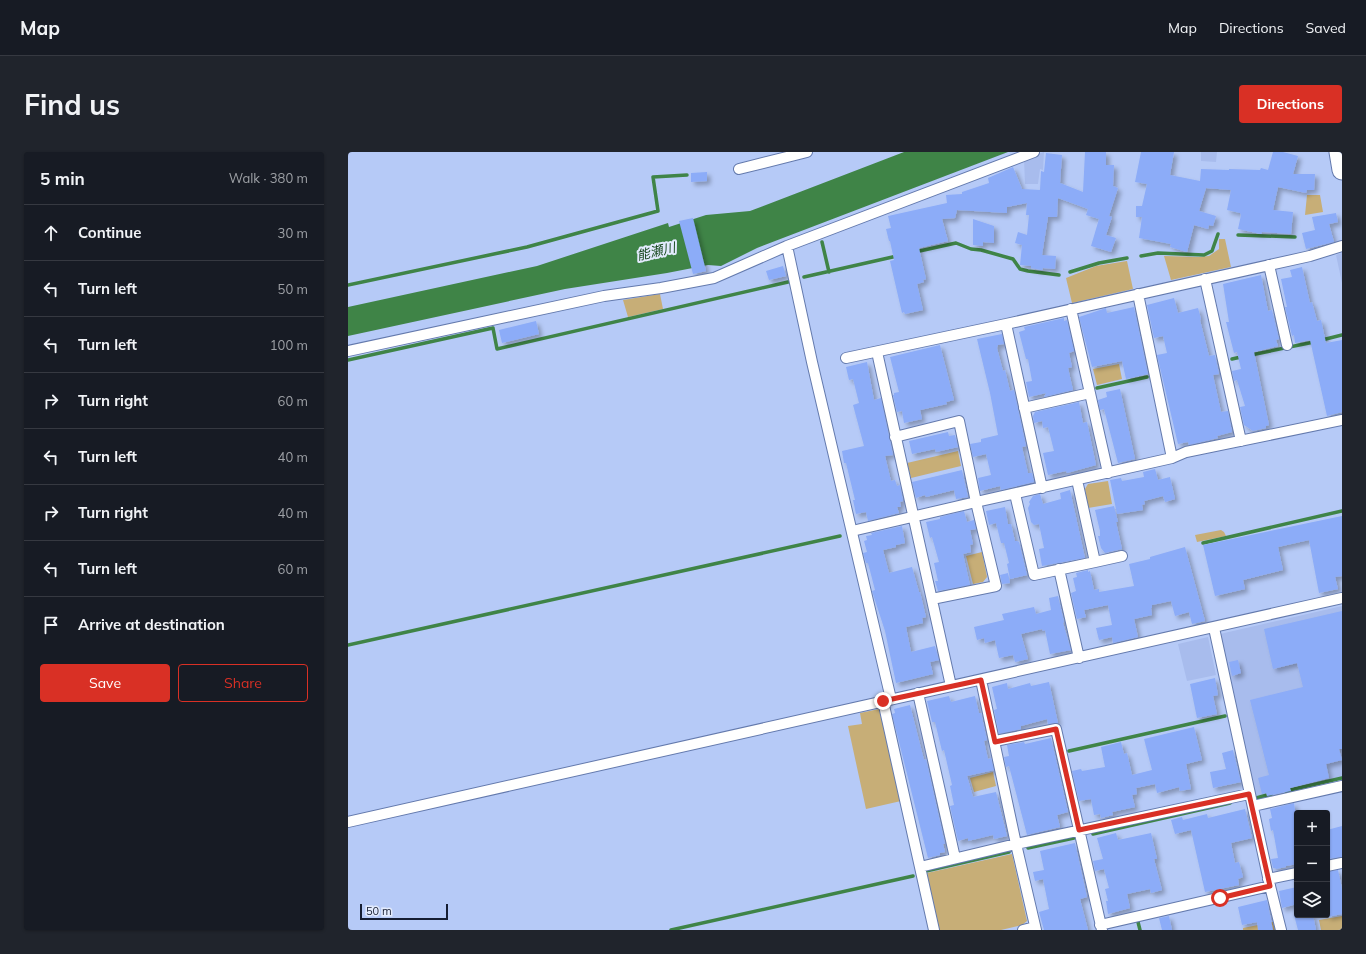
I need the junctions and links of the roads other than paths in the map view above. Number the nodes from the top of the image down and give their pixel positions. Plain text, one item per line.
1 (807, 152) edge
2 (1034, 152) edge
3 (1340, 152) edge
4 (739, 169) dead end
5 (1342, 170) edge
6 (787, 246) junction
7 (1342, 246) edge
8 (1269, 265) junction
9 (1205, 279) junction
10 (1138, 294) junction
11 (1071, 309) junction
12 (1006, 324) junction
13 (1287, 345) dead end
14 (348, 351) edge
15 (877, 352) junction
16 (846, 358) dead end
17 (1090, 393) junction
18 (1024, 408) junction
19 (1342, 420) edge
20 (895, 437) junction
21 (1241, 441) junction
22 (1172, 458) junction
23 (1108, 473) junction
24 (1077, 480) junction
25 (1042, 488) junction
26 (1015, 494) junction
27 (976, 502) junction
28 (913, 517) junction
29 (852, 531) junction
30 (1122, 556) dead end
31 (1095, 562) junction
32 (1059, 569) junction
33 (1342, 598) edge
34 (932, 599) junction
35 (1214, 628) junction
36 (1079, 658) junction
37 (981, 680) junction
38 (951, 686) junction
39 (918, 693) junction
40 (887, 700) junction
41 (995, 742) junction
42 (1342, 786) edge
43 (1249, 794) junction
44 (1253, 806) junction
45 (348, 822) edge
46 (1079, 830) junction
47 (1016, 844) junction
48 (955, 858) junction
49 (1342, 863) edge
50 (1330, 865) edge
51 (920, 867) junction
52 (1294, 874) edge
53 (1269, 883) junction
54 (1101, 927) edge
55 (1035, 929) edge
56 (934, 930) edge
57 (1023, 930) edge
58 (1281, 930) edge

1 - 4 street
2 - 6 street
3 - 5 highway
6 - 14 street
6 - 29 street
7 - 8 street
8 - 9 street
8 - 13 street
9 - 10 street
9 - 21 street
10 - 11 street
10 - 22 street
11 - 12 street
11 - 17 street
12 - 15 street
12 - 18 street
15 - 16 street
15 - 20 street
17 - 18 street
17 - 23 street
18 - 25 street
19 - 21 street
20 - 27 street
20 - 28 street
21 - 22 street
22 - 23 street
23 - 24 street
24 - 25 street
24 - 31 street
25 - 26 street
26 - 27 street
26 - 32 street
27 - 28 street
27 - 34 street
28 - 29 street
28 - 34 street
29 - 40 street
30 - 31 street
31 - 32 street
32 - 36 street
33 - 35 street
34 - 38 street
35 - 36 street
35 - 43 street
36 - 37 street
37 - 38 street
37 - 41 street
38 - 39 street
39 - 40 street
39 - 48 street
40 - 45 street
40 - 51 street
41 - 46 street
41 - 47 street
42 - 44 street
43 - 44 street
43 - 46 street
44 - 53 street
46 - 47 street
46 - 54 street
47 - 48 street
47 - 55 street
48 - 51 street
49 - 50 street
51 - 56 street
52 - 53 street
53 - 54 street
53 - 58 street
55 - 57 street

